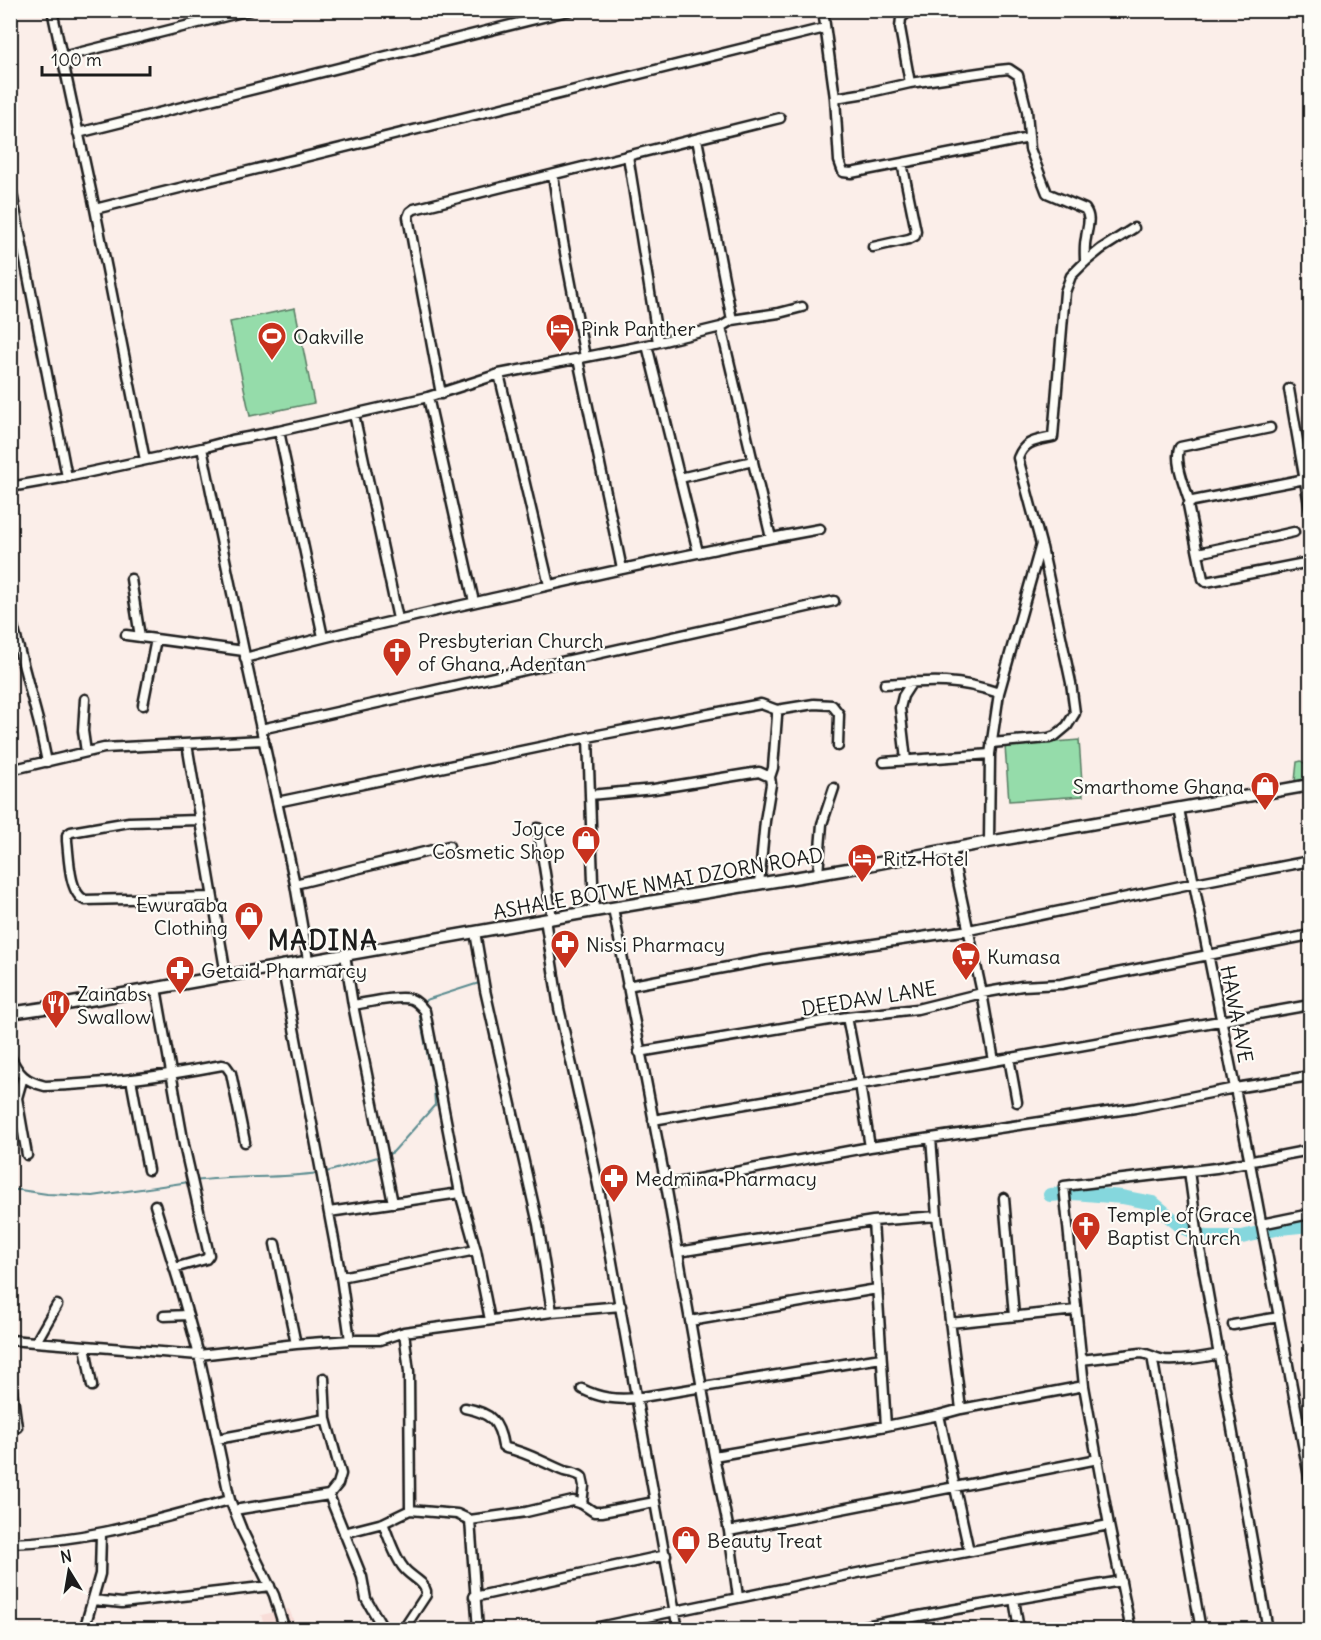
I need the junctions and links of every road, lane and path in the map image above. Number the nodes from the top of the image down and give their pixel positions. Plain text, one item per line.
1 (52, 10) edge
2 (250, 10) edge
3 (571, 10) edge
4 (823, 10) edge
5 (919, 10) edge
6 (825, 28) junction
7 (62, 57) junction
8 (910, 83) junction
9 (835, 98) junction
10 (780, 118) dead end
11 (78, 133) junction
12 (1029, 138) junction
13 (697, 139) junction
14 (628, 156) junction
15 (902, 163) junction
16 (553, 175) junction
17 (10, 183) edge
18 (95, 209) junction
19 (1134, 228) dead end
20 (873, 247) dead end
21 (1085, 262) junction
22 (802, 307) dead end
23 (732, 320) junction
24 (721, 327) junction
25 (658, 342) junction
26 (647, 345) junction
27 (581, 358) junction
28 (499, 374) junction
29 (1289, 389) dead end
30 (441, 394) junction
31 (428, 397) junction
32 (354, 414) junction
33 (1270, 428) dead end
34 (279, 431) junction
35 (202, 448) junction
36 (145, 460) junction
37 (753, 461) junction
38 (67, 477) junction
39 (680, 478) junction
40 (1305, 479) junction
41 (10, 487) edge
42 (1190, 503) junction
43 (1311, 510) edge
44 (820, 530) dead end
45 (1294, 532) dead end
46 (771, 538) junction
47 (1041, 544) junction
48 (698, 552) junction
49 (1198, 553) junction
50 (1311, 562) edge
51 (622, 568) junction
52 (131, 579) dead end
53 (549, 585) junction
54 (834, 601) dead end
55 (474, 603) junction
56 (10, 615) edge
57 (398, 619) junction
58 (126, 635) dead end
59 (140, 637) junction
60 (322, 637) junction
61 (156, 639) junction
62 (244, 655) junction
63 (912, 682) junction
64 (885, 684) dead end
65 (999, 693) junction
66 (85, 699) dead end
67 (143, 705) dead end
68 (777, 710) junction
69 (261, 729) junction
70 (588, 736) junction
71 (264, 740) junction
72 (992, 743) junction
73 (187, 744) junction
74 (838, 746) dead end
75 (86, 752) junction
76 (990, 754) junction
77 (906, 760) junction
78 (47, 762) junction
79 (884, 762) dead end
80 (10, 770) edge
81 (770, 777) junction
82 (1311, 785) edge
83 (834, 788) dead end
84 (590, 795) junction
85 (277, 802) junction
86 (1179, 808) junction
87 (199, 820) junction
88 (538, 828) dead end
89 (988, 842) junction
90 (449, 846) dead end
91 (951, 849) junction
92 (1311, 861) edge
93 (818, 874) junction
94 (1195, 883) junction
95 (295, 884) junction
96 (759, 884) junction
97 (212, 897) junction
98 (613, 908) junction
99 (594, 911) junction
100 (548, 919) junction
101 (969, 930) junction
102 (475, 932) junction
103 (1311, 935) edge
104 (345, 955) junction
105 (1208, 955) junction
106 (309, 960) junction
107 (282, 965) junction
108 (226, 975) junction
109 (627, 986) junction
110 (156, 988) junction
111 (982, 993) junction
112 (353, 1005) junction
113 (1311, 1005) edge
114 (10, 1013) edge
115 (847, 1017) junction
116 (1221, 1020) junction
117 (639, 1052) junction
118 (10, 1056) edge
119 (1009, 1058) junction
120 (994, 1061) junction
121 (173, 1074) junction
122 (1311, 1076) edge
123 (23, 1077) junction
124 (131, 1079) junction
125 (860, 1084) junction
126 (1234, 1088) junction
127 (1017, 1102) dead end
128 (652, 1120) junction
129 (931, 1138) junction
130 (245, 1142) dead end
131 (870, 1147) junction
132 (1311, 1150) edge
133 (27, 1155) dead end
134 (1250, 1163) junction
135 (148, 1170) dead end
136 (1189, 1171) junction
137 (666, 1185) junction
138 (460, 1193) junction
139 (1004, 1198) dead end
140 (393, 1203) junction
141 (155, 1205) dead end
142 (329, 1212) junction
143 (1311, 1214) edge
144 (937, 1216) junction
145 (873, 1221) junction
146 (1262, 1228) junction
147 (275, 1244) dead end
148 (476, 1250) junction
149 (678, 1252) junction
150 (174, 1268) junction
151 (341, 1277) junction
152 (877, 1289) junction
153 (57, 1305) dead end
154 (621, 1306) junction
155 (1076, 1310) junction
156 (552, 1312) junction
157 (188, 1315) junction
158 (164, 1316) dead end
159 (1014, 1316) junction
160 (1279, 1317) junction
161 (490, 1320) junction
162 (690, 1321) junction
163 (950, 1323) junction
164 (1233, 1325) dead end
165 (404, 1332) junction
166 (10, 1340) edge
167 (350, 1340) junction
168 (36, 1342) junction
169 (296, 1344) junction
170 (85, 1346) junction
171 (1220, 1354) junction
172 (199, 1355) junction
173 (1152, 1356) junction
174 (881, 1358) junction
175 (1081, 1360) junction
176 (10, 1374) edge
177 (324, 1378) dead end
178 (92, 1386) dead end
179 (1084, 1386) junction
180 (702, 1388) junction
181 (582, 1389) dead end
182 (636, 1398) junction
183 (465, 1408) dead end
184 (961, 1408) junction
185 (939, 1415) junction
186 (326, 1419) junction
187 (886, 1426) junction
188 (17, 1427) dead end
189 (217, 1439) junction
190 (714, 1456) junction
191 (1098, 1459) junction
192 (1311, 1482) edge
193 (955, 1488) junction
194 (329, 1495) junction
195 (230, 1500) junction
196 (655, 1502) junction
197 (582, 1504) junction
198 (234, 1510) junction
199 (410, 1510) junction
200 (470, 1520) junction
201 (383, 1523) junction
202 (1109, 1525) junction
203 (729, 1531) junction
204 (344, 1533) junction
205 (101, 1534) junction
206 (10, 1543) edge
207 (969, 1551) junction
208 (666, 1555) junction
209 (1121, 1581) junction
210 (270, 1586) junction
211 (474, 1597) junction
212 (738, 1597) junction
213 (1014, 1599) junction
214 (93, 1600) junction
215 (675, 1610) junction
216 (610, 1627) edge
217 (84, 1629) edge
218 (285, 1629) edge
219 (384, 1629) edge
220 (403, 1629) edge
221 (478, 1629) edge
222 (584, 1629) edge
223 (678, 1629) edge
224 (844, 1629) edge
225 (1020, 1629) edge
226 (1131, 1629) edge
227 (1201, 1629) edge
228 (1268, 1629) edge

1 - 7 street
2 - 7 street
3 - 11 street
4 - 6 street
5 - 8 street
6 - 9 street
6 - 18 street
7 - 11 street
8 - 9 street
8 - 12 street
9 - 15 street
10 - 13 street
11 - 18 street
12 - 15 street
12 - 21 street
13 - 14 street
13 - 23 street
14 - 16 street
14 - 25 street
15 - 20 street
16 - 27 street
16 - 30 street
17 - 38 street
18 - 36 street
19 - 21 street
21 - 47 street
22 - 23 street
23 - 24 street
24 - 25 street
24 - 37 street
25 - 26 street
26 - 27 street
26 - 39 street
27 - 28 street
27 - 51 street
28 - 30 street
28 - 53 street
29 - 40 street
30 - 31 street
31 - 32 street
31 - 55 street
32 - 34 street
32 - 57 street
33 - 42 street
34 - 35 street
34 - 60 street
35 - 36 street
35 - 62 street
36 - 38 street
37 - 39 street
37 - 46 street
38 - 41 street
39 - 48 street
40 - 42 street
40 - 43 street
42 - 49 street
44 - 46 street
45 - 49 street
46 - 48 street
47 - 65 street
47 - 72 street
48 - 51 street
49 - 50 street
51 - 53 street
52 - 59 street
53 - 55 street
54 - 69 street
55 - 57 street
56 - 78 street
57 - 60 street
58 - 59 street
59 - 61 street
60 - 62 street
61 - 62 street
61 - 67 street
62 - 69 street
63 - 64 street
63 - 65 street
63 - 77 street
65 - 72 street
66 - 75 street
68 - 70 street
68 - 74 street
68 - 81 street
69 - 71 street
70 - 84 street
70 - 85 street
71 - 73 street
71 - 85 street
72 - 76 street
73 - 75 street
73 - 87 street
75 - 78 street
76 - 77 street
76 - 89 street
77 - 79 street
78 - 80 street
81 - 84 street
81 - 96 street
82 - 86 main road, ASHALE BOTWE NMAI DZORN ROAD
83 - 93 street
84 - 99 street
85 - 95 street
86 - 89 main road, ASHALE BOTWE NMAI DZORN ROAD
86 - 94 street, HAWA AVE
87 - 97 street
87 - 97 street
88 - 100 street
89 - 91 main road, ASHALE BOTWE NMAI DZORN ROAD
90 - 95 street
91 - 93 main road, ASHALE BOTWE NMAI DZORN ROAD
91 - 101 street
92 - 94 street
93 - 96 main road, ASHALE BOTWE NMAI DZORN ROAD
94 - 101 street
94 - 105 street, HAWA AVE
95 - 106 street
96 - 98 main road, ASHALE BOTWE NMAI DZORN ROAD
97 - 108 street
98 - 99 main road, ASHALE BOTWE NMAI DZORN ROAD
98 - 109 street
99 - 100 main road, ASHALE BOTWE NMAI DZORN ROAD
100 - 102 main road, ASHALE BOTWE NMAI DZORN ROAD
100 - 154 street
101 - 109 street
101 - 111 street
102 - 104 main road, ASHALE BOTWE NMAI DZORN ROAD
102 - 156 street
103 - 105 street, DEEDAW LANE
104 - 106 main road, ASHALE BOTWE NMAI DZORN ROAD
104 - 112 street
105 - 111 street, DEEDAW LANE
105 - 116 street, HAWA AVE
106 - 107 main road, ASHALE BOTWE NMAI DZORN ROAD
107 - 108 main road, ASHALE BOTWE NMAI DZORN ROAD
107 - 142 street
108 - 110 main road, ASHALE BOTWE NMAI DZORN ROAD
109 - 117 street
110 - 114 main road, ASHALE BOTWE NMAI DZORN ROAD
110 - 121 street
111 - 115 street, DEEDAW LANE
111 - 120 street
112 - 138 street
112 - 140 street
113 - 116 street
115 - 117 street, DEEDAW LANE
115 - 125 street
116 - 119 street
116 - 126 street, HAWA AVE
117 - 128 street
118 - 123 street
119 - 120 street
119 - 127 street
120 - 125 street
121 - 124 street
121 - 130 street
121 - 150 street
122 - 126 street
123 - 124 street
123 - 133 street
124 - 135 street
125 - 128 street
125 - 131 street
126 - 129 street
126 - 134 street, HAWA AVE
128 - 137 street
129 - 131 street
129 - 144 street
131 - 137 street
132 - 134 street
134 - 136 street
134 - 146 street, HAWA AVE
136 - 155 street
136 - 171 street
137 - 149 street
138 - 140 street
138 - 148 street
139 - 159 street
140 - 142 street
141 - 150 street
142 - 151 street
143 - 146 street
144 - 145 street
144 - 163 street
145 - 149 street
145 - 152 street
146 - 160 street, HAWA AVE
147 - 169 street
148 - 151 street
148 - 161 street
149 - 162 street
150 - 157 street
151 - 167 street
152 - 162 street
152 - 174 street
153 - 168 street
154 - 156 street
154 - 182 street
155 - 159 street
155 - 175 street
156 - 161 street
157 - 158 street
157 - 172 street
159 - 163 street
160 - 164 street
160 - 192 street, HAWA AVE
161 - 165 street
162 - 180 street
163 - 184 street
165 - 167 street
165 - 199 street
166 - 168 street
167 - 169 street
168 - 170 street
169 - 172 street
170 - 172 street
170 - 178 street
171 - 173 street
171 - 228 street
172 - 189 street
173 - 175 street
173 - 227 street
174 - 180 street
174 - 187 street
175 - 179 street
176 - 188 street
177 - 186 street
179 - 184 street
179 - 191 street
180 - 182 street
180 - 190 street
181 - 182 street
182 - 196 street
183 - 197 street
184 - 185 street
185 - 187 street
185 - 193 street
186 - 189 street
186 - 194 street
187 - 190 street
189 - 195 street
190 - 203 street
191 - 193 street
191 - 202 street
193 - 203 street
193 - 207 street
194 - 198 street
194 - 204 street
195 - 198 street
195 - 205 street
196 - 197 street
196 - 208 street
197 - 200 street
198 - 210 street
199 - 200 street
199 - 201 street
200 - 211 street
201 - 204 street
201 - 220 street
202 - 207 street
202 - 209 street
203 - 212 street
204 - 219 street
205 - 206 street
205 - 214 street
207 - 212 street
208 - 211 street
208 - 215 street
209 - 213 street
209 - 226 street
210 - 214 street
210 - 218 street
211 - 221 street
212 - 215 street
213 - 224 street
213 - 225 street
214 - 217 street
215 - 216 street
215 - 223 street
216 - 222 street

